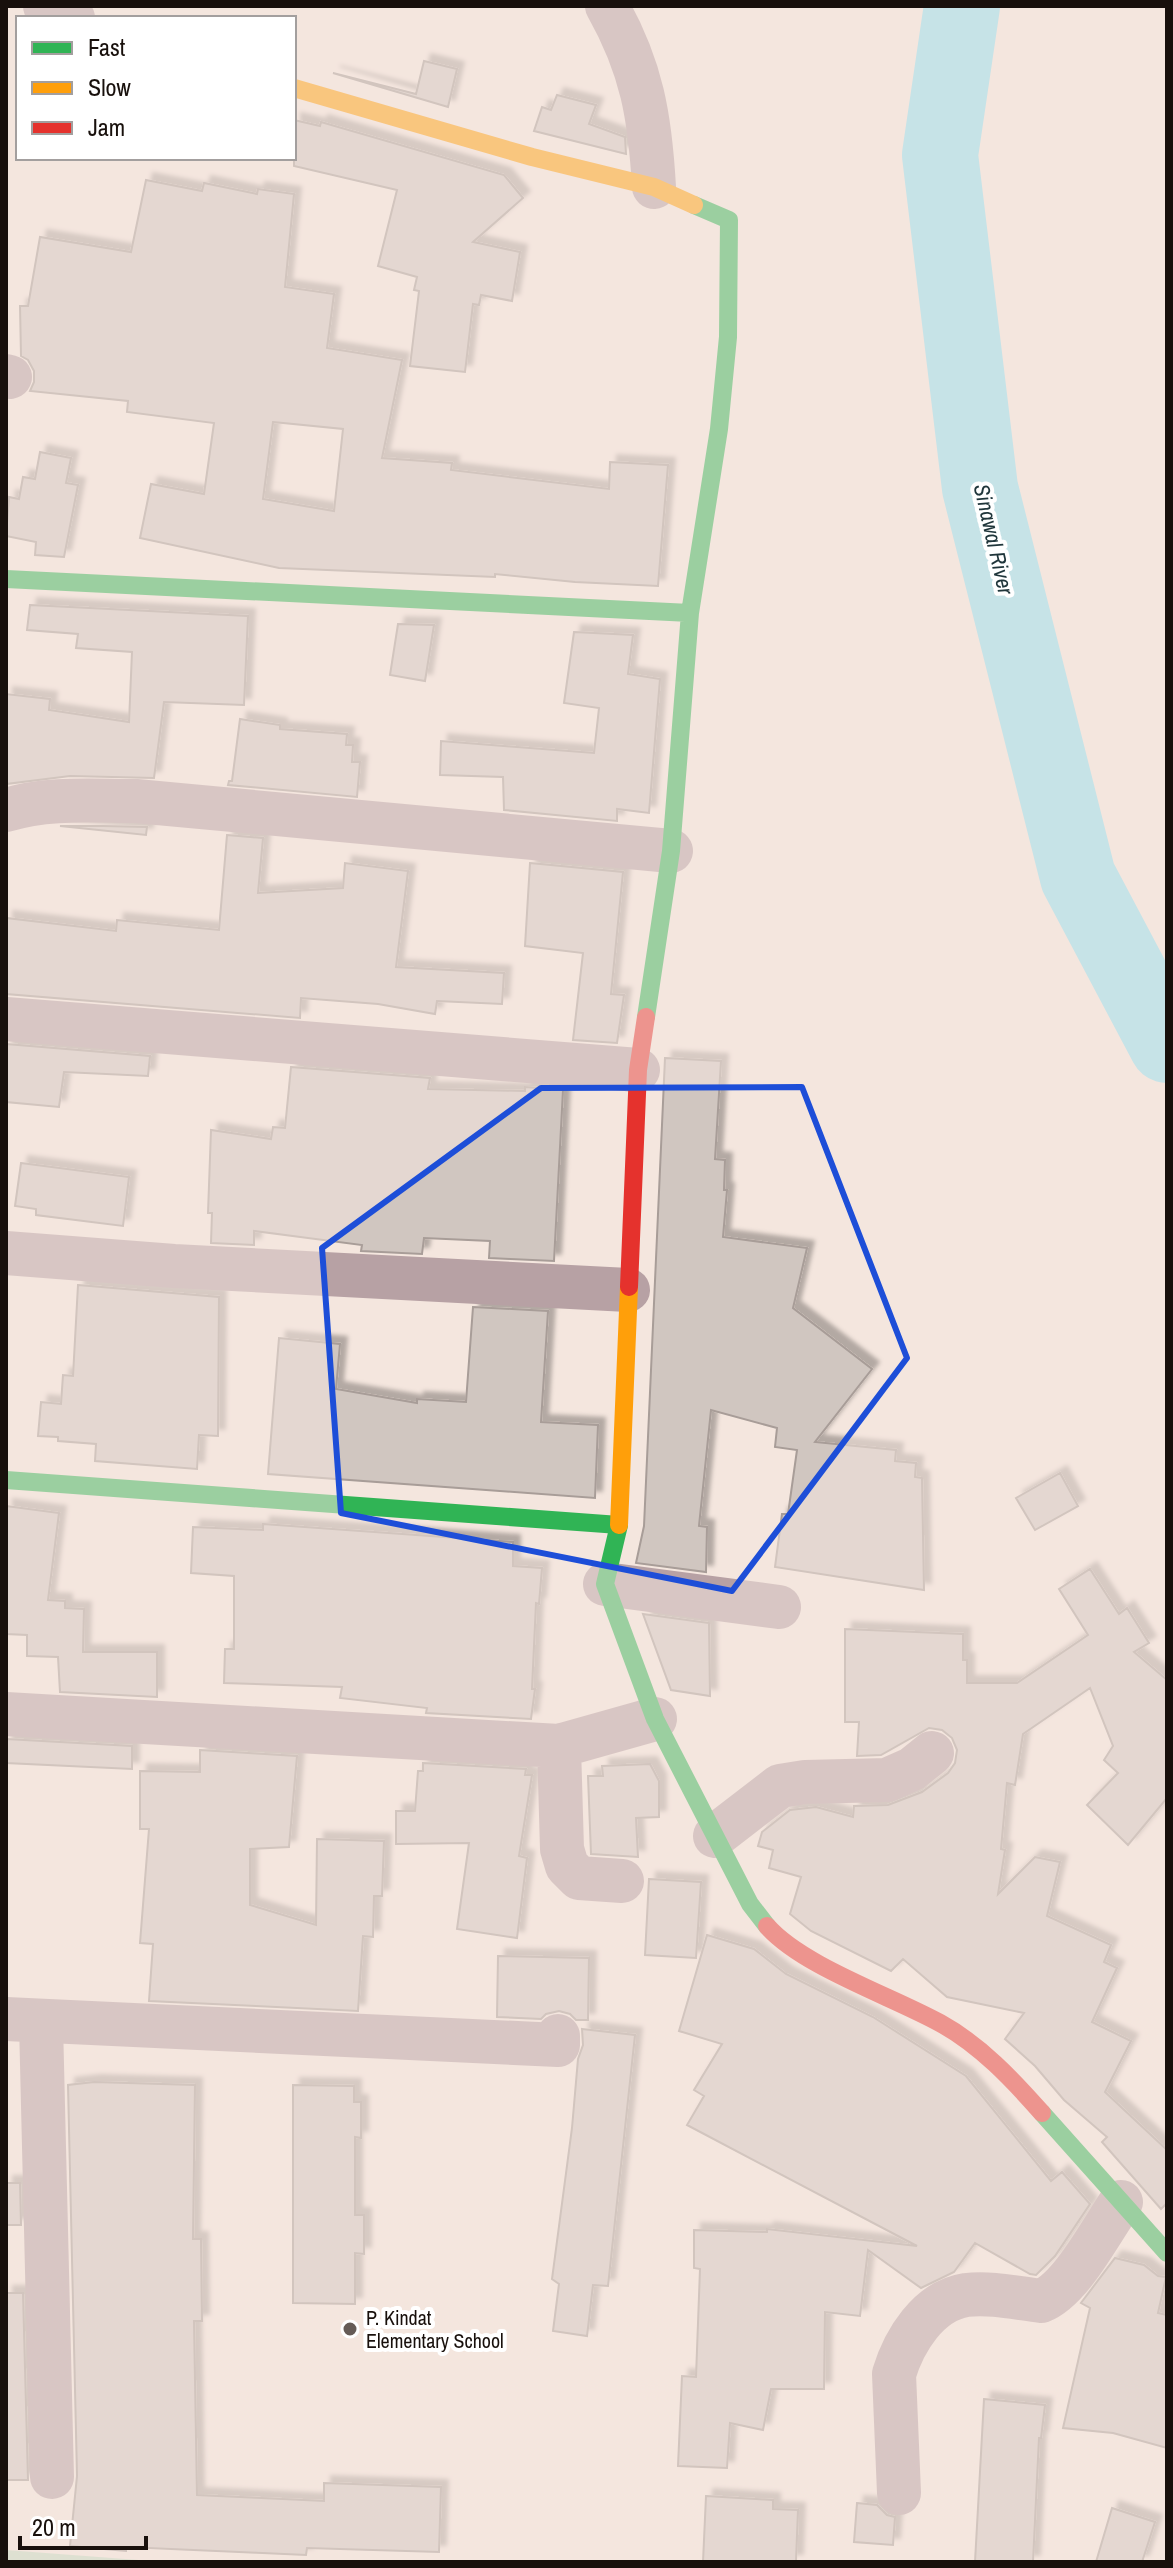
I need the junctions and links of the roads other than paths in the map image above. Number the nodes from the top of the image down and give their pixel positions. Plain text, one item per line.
1 (45, 6) edge
2 (607, 6) edge
3 (68, 16) edge
4 (296, 89) edge
5 (654, 187) junction
6 (6, 579) edge
7 (690, 613) junction
8 (6, 810) edge
9 (671, 851) junction
10 (6, 1019) edge
11 (638, 1070) junction
12 (6, 1253) edge
13 (628, 1290) junction
14 (6, 1480) edge
15 (619, 1525) junction
16 (605, 1584) junction
17 (779, 1607) dead end
18 (6, 1714) edge
19 (655, 1719) junction
20 (559, 1746) junction
21 (932, 1753) dead end
22 (715, 1836) junction
23 (622, 1881) dead end
24 (24, 2021) edge
25 (558, 2036) dead end
26 (1121, 2202) junction
27 (1167, 2253) edge
28 (52, 2477) dead end
29 (899, 2493) dead end

1 - 3 street
2 - 5 street
4 - 5 street
5 - 7 street
6 - 7 street
7 - 9 street
8 - 9 street
9 - 11 street
10 - 11 street
11 - 13 street
12 - 13 street
13 - 15 street
14 - 15 street
15 - 16 street
16 - 17 street
16 - 19 street
18 - 20 street
19 - 20 street
19 - 22 street
20 - 23 street
21 - 22 street
22 - 26 street
24 - 25 street
24 - 28 street
26 - 27 street
26 - 29 street

